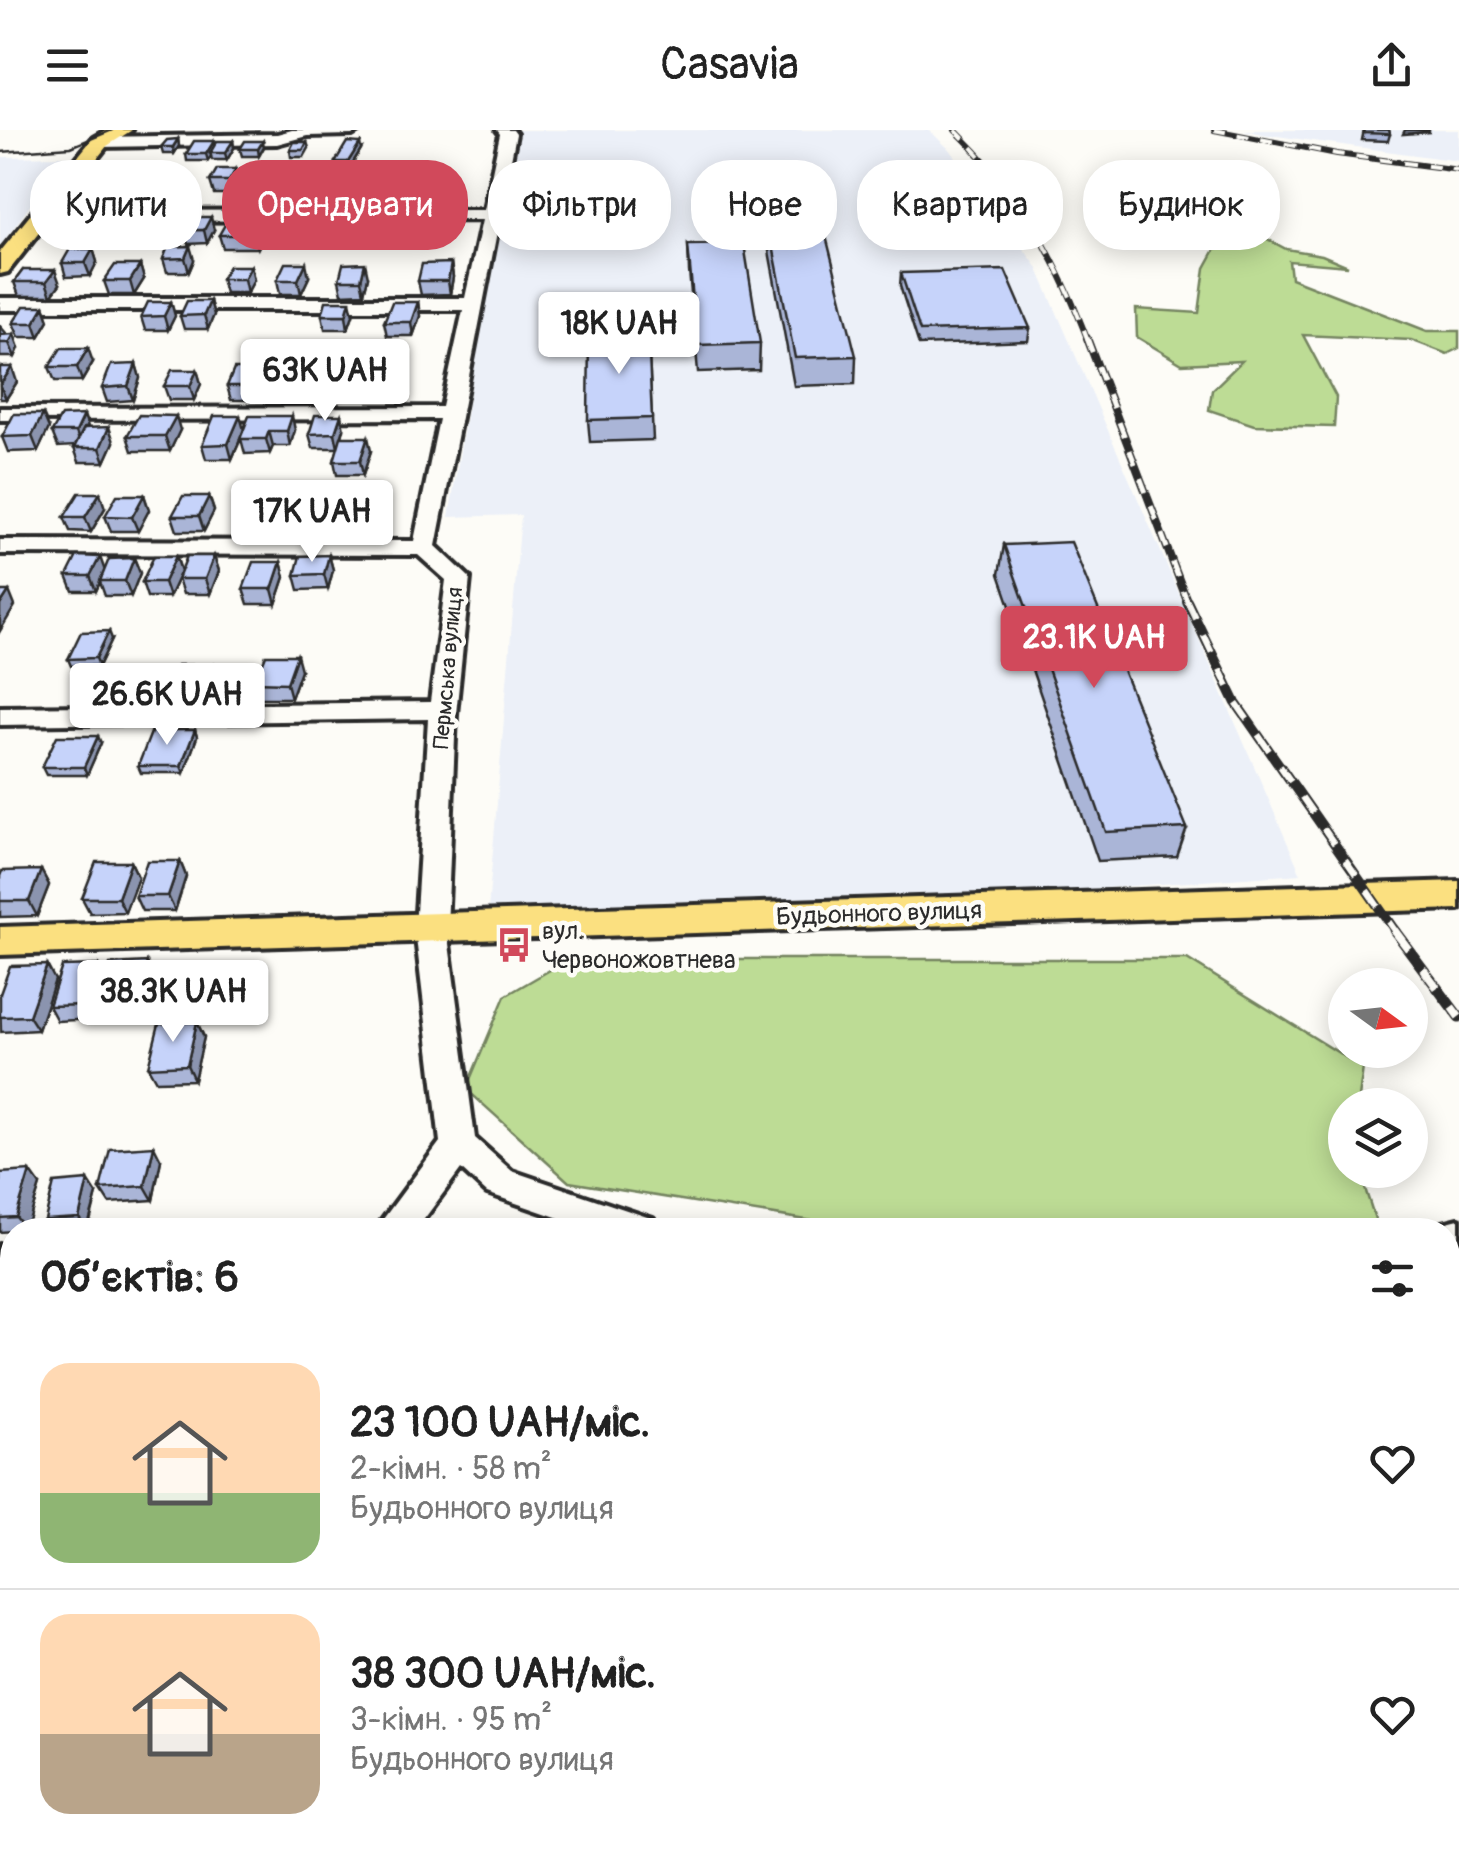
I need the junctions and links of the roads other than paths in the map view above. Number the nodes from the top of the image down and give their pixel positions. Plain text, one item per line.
1 (122, 130) edge
2 (352, 130) edge
3 (505, 130) edge
4 (97, 136) edge
5 (80, 160) edge
6 (502, 160) edge
7 (488, 215) edge
8 (202, 216) edge
9 (488, 220) edge
10 (30, 228) edge
11 (0, 268) edge
12 (0, 304) edge
13 (472, 304) junction
14 (450, 413) junction
15 (0, 414) edge
16 (0, 547) edge
17 (424, 548) junction
18 (442, 710) junction
19 (0, 716) edge
20 (1459, 895) edge
21 (432, 929) junction
22 (0, 941) edge
23 (458, 1145) junction
24 (403, 1218) edge
25 (605, 1218) edge

1 - 4 main road
2 - 4 street
3 - 6 street
4 - 5 main road
7 - 8 street
9 - 13 street
10 - 11 main road
12 - 13 street
13 - 14 street
14 - 15 street
14 - 17 street
16 - 17 street
17 - 18 street, Пермська вулиця
18 - 19 street
18 - 21 street, Пермська вулиця
20 - 21 main road, Будьонного вулиця
21 - 22 main road, Будьонного вулиця
21 - 23 street, Пермська вулиця
23 - 24 street
23 - 25 street

